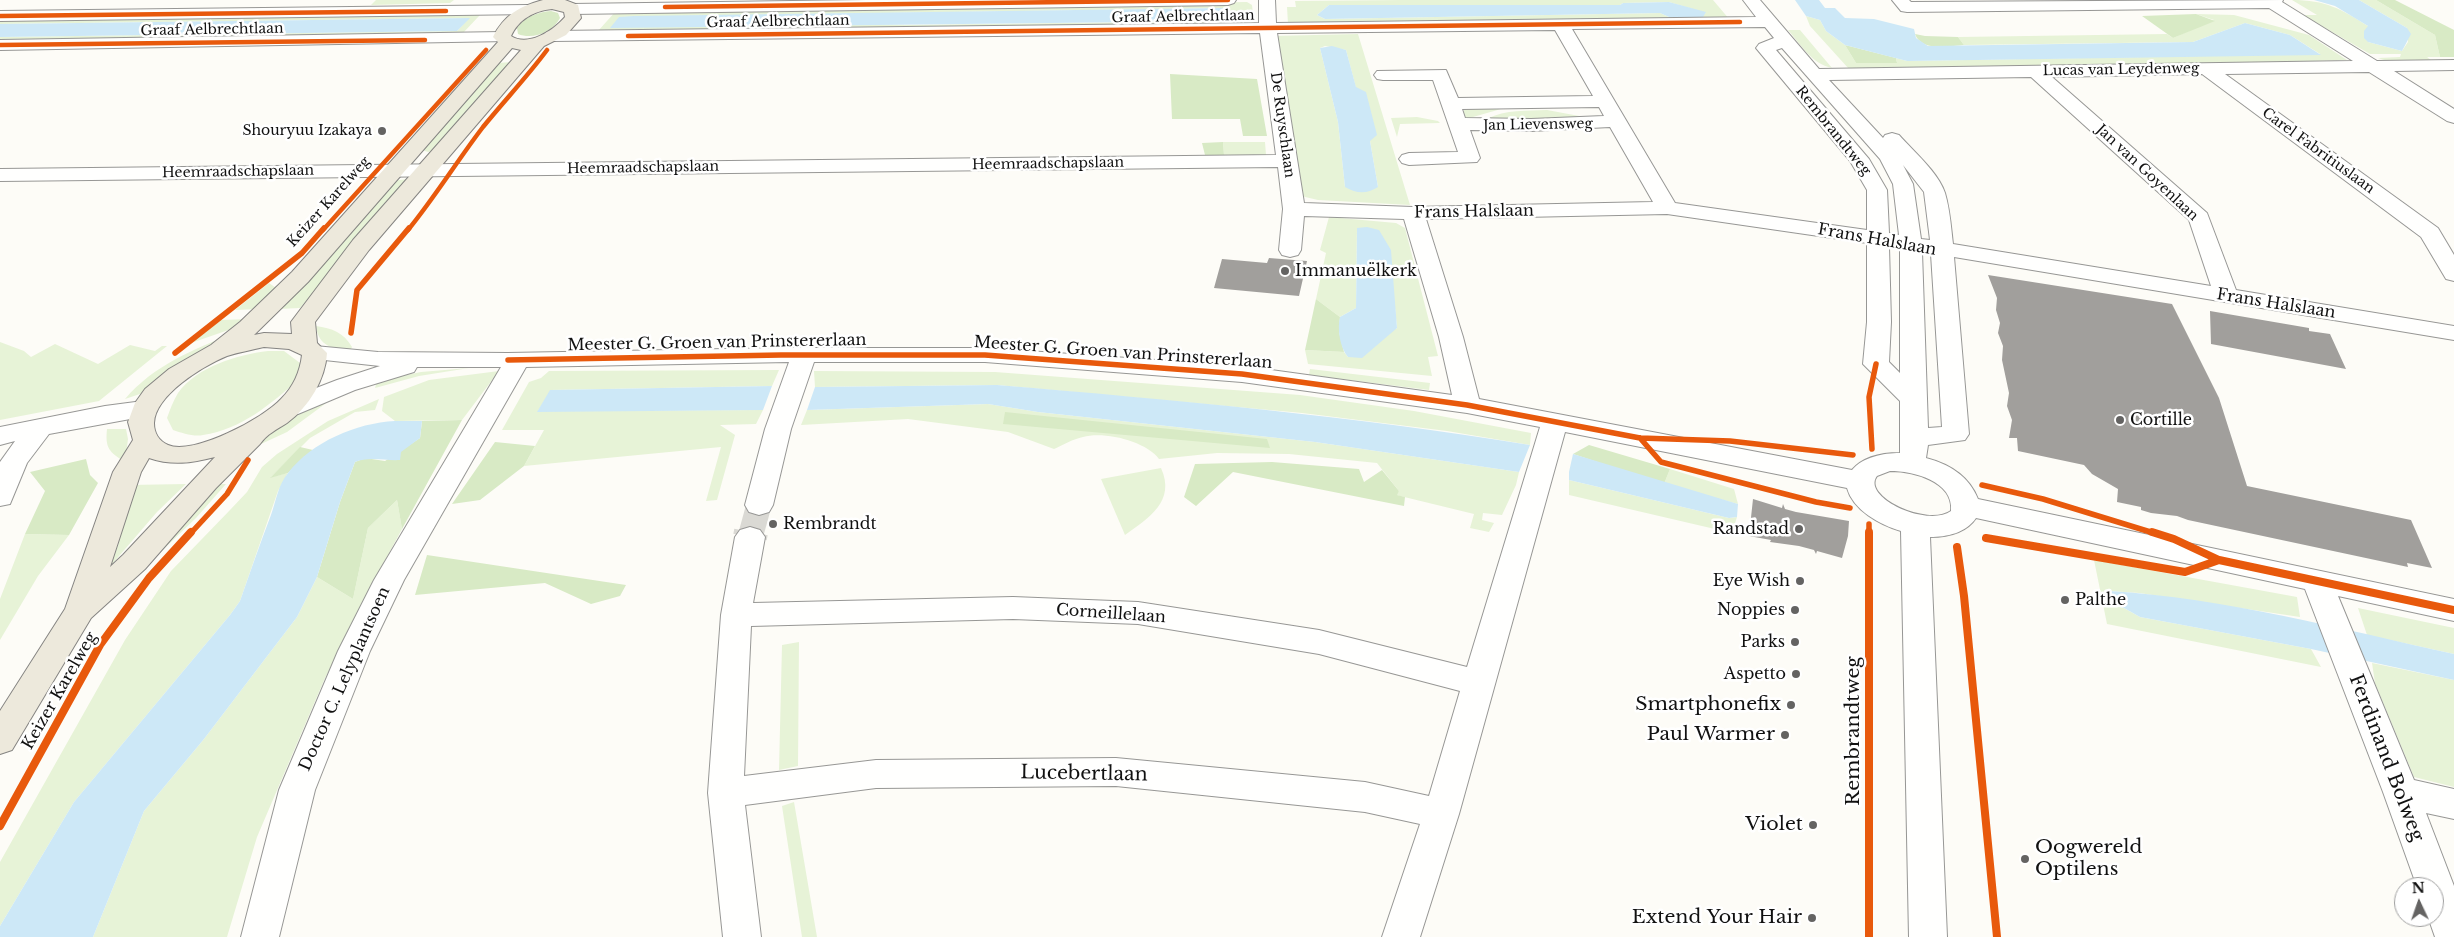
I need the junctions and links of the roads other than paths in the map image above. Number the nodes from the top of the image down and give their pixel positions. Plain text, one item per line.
1 (159, 0) edge
2 (328, 0) edge
3 (1228, 0) edge
4 (1266, 0) edge
5 (1751, 0) edge
6 (1900, 0) edge
7 (1132, 1) edge
8 (968, 2) edge
9 (2061, 2) edge
10 (2122, 2) edge
11 (2273, 2) edge
12 (792, 3) edge
13 (1964, 3) edge
14 (2011, 3) edge
15 (538, 5) edge
16 (571, 5) edge
17 (313, 12) junction
18 (140, 14) junction
19 (0, 16) edge
20 (1770, 22) junction
21 (1561, 25) junction
22 (1268, 29) junction
23 (546, 39) junction
24 (505, 40) junction
25 (1785, 40) junction
26 (0, 45) edge
27 (2373, 66) junction
28 (2454, 66) edge
29 (2206, 69) junction
30 (2036, 72) junction
31 (1383, 75) dead end
32 (1814, 75) junction
33 (1829, 92) junction
34 (1606, 101) junction
35 (1451, 104) junction
36 (2454, 117) edge
37 (1618, 121) junction
38 (1458, 124) junction
39 (1409, 159) dead end
40 (1287, 161) junction
41 (426, 170) junction
42 (392, 171) junction
43 (0, 175) edge
44 (1667, 208) junction
45 (1294, 209) junction
46 (1413, 213) junction
47 (2430, 233) junction
48 (2454, 233) edge
49 (1877, 238) junction
50 (1912, 246) junction
51 (1290, 250) dead end
52 (1943, 251) junction
53 (2454, 274) edge
54 (2226, 296) junction
55 (2454, 333) edge
56 (310, 349) junction
57 (216, 352) junction
58 (804, 355) junction
59 (432, 359) junction
60 (518, 360) junction
61 (1912, 399) junction
62 (1467, 406) junction
63 (289, 408) junction
64 (143, 410) junction
65 (1555, 422) junction
66 (263, 426) junction
67 (40, 428) junction
68 (0, 436) edge
69 (146, 441) junction
70 (1913, 451) junction
71 (7, 462) edge
72 (1861, 481) junction
73 (0, 497) edge
74 (760, 505) tunnel mouth
75 (1967, 506) junction
76 (1915, 526) junction
77 (750, 537) tunnel mouth
78 (2322, 595) junction
79 (2454, 610) edge
80 (80, 611) junction
81 (736, 615) junction
82 (1479, 683) junction
83 (0, 740) edge
84 (2401, 792) junction
85 (726, 793) junction
86 (2454, 804) edge
87 (1441, 814) junction
88 (260, 937) edge
89 (742, 937) edge
90 (1401, 937) edge
91 (1928, 937) edge
92 (2454, 937) edge

1 - 18 street
2 - 17 street
3 - 7 street, Graaf Aelbrechtlaan
4 - 22 street, De Ruyschlaan
5 - 20 street, Rembrandtweg
6 - 13 street
7 - 8 street, Graaf Aelbrechtlaan
8 - 12 street, Graaf Aelbrechtlaan
9 - 10 street
9 - 14 street
10 - 11 street
11 - 27 street
12 - 16 street, Graaf Aelbrechtlaan
13 - 14 street
15 - 16 main road
15 - 17 street, Graaf Aelbrechtlaan
15 - 24 main road, Keizer Karelweg
16 - 23 main road
17 - 18 street, Graaf Aelbrechtlaan
18 - 19 street, Graaf Aelbrechtlaan
20 - 21 street, Graaf Aelbrechtlaan
20 - 25 street, Rembrandtweg
21 - 22 street, Graaf Aelbrechtlaan
21 - 34 street, Jan Lievensweg
22 - 23 street, Graaf Aelbrechtlaan
22 - 40 street, De Ruyschlaan
23 - 24 main road
23 - 41 main road
24 - 26 street, Graaf Aelbrechtlaan
24 - 42 main road, Keizer Karelweg
25 - 32 street, Rembrandtweg
25 - 49 street, Rembrandtweg
27 - 28 street, Lucas van Leydenweg
27 - 29 street, Lucas van Leydenweg
27 - 36 street
29 - 30 street, Lucas van Leydenweg
29 - 47 street, Carel Fabritiuslaan
30 - 32 street, Lucas van Leydenweg
30 - 54 street, Jan van Goyenlaan
31 - 35 street, Jan Lievensweg
32 - 33 street, Rembrandtweg
33 - 50 street, Rembrandtweg
33 - 52 street, Rembrandtweg
34 - 35 street, Jan Lievensweg
34 - 37 street, Jan Lievensweg
35 - 38 street, Jan Lievensweg
37 - 38 street, Jan Lievensweg
37 - 44 street, Jan Lievensweg
38 - 39 street, Jan Lievensweg
40 - 41 street, Heemraadschapslaan
40 - 45 street, De Ruyschlaan
41 - 42 street, Heemraadschapslaan
41 - 56 main road
42 - 43 street, Heemraadschapslaan
42 - 57 main road, Keizer Karelweg
44 - 46 street, Frans Halslaan
44 - 49 street, Frans Halslaan
45 - 46 street, Frans Halslaan
45 - 51 street, De Ruyschlaan
46 - 62 street
47 - 48 street
47 - 53 street, Carel Fabritiuslaan
49 - 50 street, Frans Halslaan
49 - 61 street, Rembrandtweg
50 - 52 street, Frans Halslaan
50 - 61 street, Rembrandtweg
52 - 54 street, Frans Halslaan
52 - 70 street, Rembrandtweg
54 - 55 street, Frans Halslaan
56 - 57 main road
56 - 59 street, Meester G. Groen van Prinstererlaan
56 - 63 main road
57 - 64 main road
58 - 60 street, Meester G. Groen van Prinstererlaan
58 - 62 street, Meester G. Groen van Prinstererlaan
58 - 74 street
59 - 60 street, Meester G. Groen van Prinstererlaan
59 - 63 street, Meester G. Groen van Prinstererlaan
60 - 88 street, Doctor C. Lelyplantsoen
61 - 70 street, Rembrandtweg
62 - 65 street, Meester G. Groen van Prinstererlaan
63 - 66 main road
64 - 67 street
64 - 69 main road
65 - 72 street, Meester G. Groen van Prinstererlaan
65 - 82 street
66 - 69 main road
66 - 80 main road, Keizer Karelweg
67 - 68 street
67 - 71 street
69 - 80 main road, Keizer Karelweg
70 - 72 street
70 - 75 street
71 - 73 street
72 - 76 street
75 - 76 street
75 - 78 street
76 - 91 street
77 - 81 street
78 - 79 street
78 - 84 street, Ferdinand Bolweg
80 - 83 main road, Keizer Karelweg
81 - 82 street, Corneillelaan
81 - 85 street
82 - 87 street
84 - 86 street
84 - 92 street, Ferdinand Bolweg
85 - 87 street, Lucebertlaan
85 - 89 street
87 - 90 street

